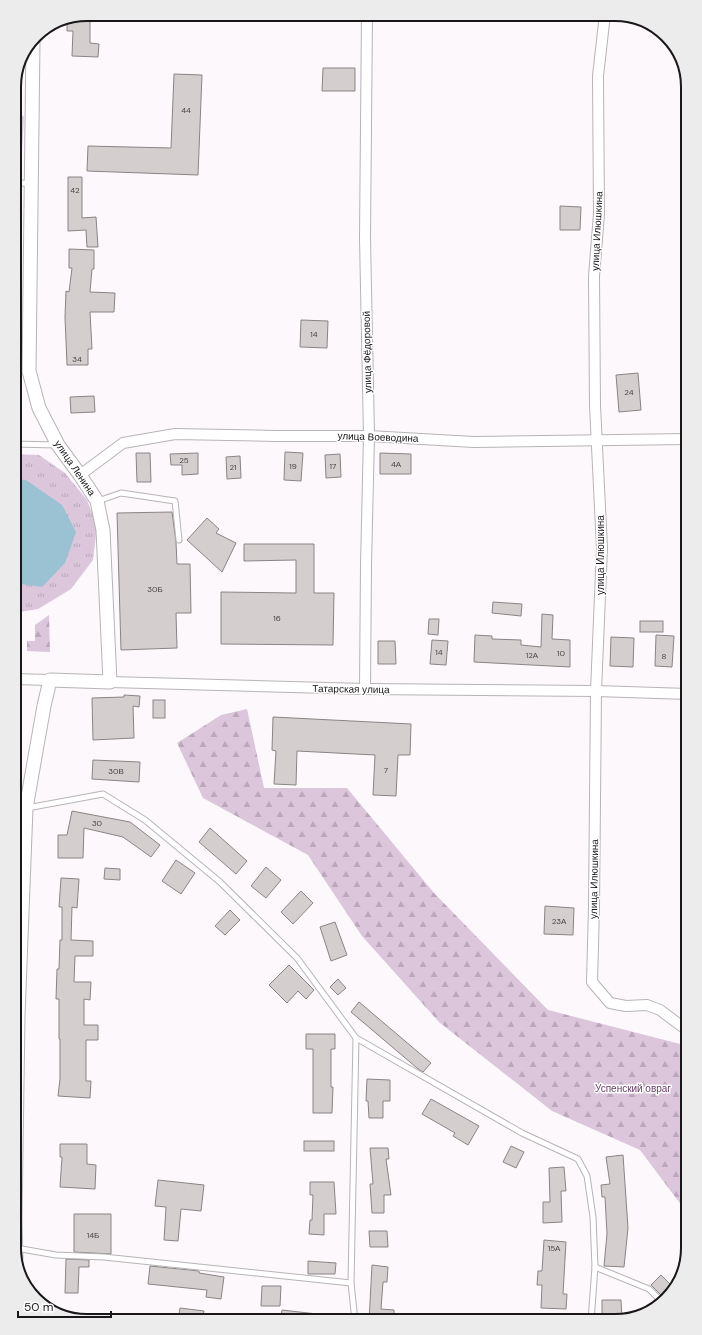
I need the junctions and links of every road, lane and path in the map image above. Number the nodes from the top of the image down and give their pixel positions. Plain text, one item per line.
1 (367, 21) edge
2 (604, 21) edge
3 (33, 50) edge
4 (21, 183) edge
5 (30, 184) junction
6 (369, 436) junction
7 (681, 439) edge
8 (597, 440) junction
9 (21, 444) edge
10 (58, 445) junction
11 (80, 475) junction
12 (97, 501) junction
13 (179, 540) dead end
14 (21, 679) edge
15 (50, 680) junction
16 (110, 682) junction
17 (365, 689) junction
18 (596, 691) junction
19 (681, 694) edge
20 (26, 808) junction
21 (21, 902) edge
22 (681, 1026) edge
23 (356, 1038) junction
24 (21, 1253) edge
25 (596, 1267) junction
26 (351, 1283) junction
27 (658, 1298) edge
28 (354, 1314) edge
29 (592, 1314) edge

1 - 6 street, улица Фёдоровой
2 - 8 street, улица Илюшкина
3 - 5 street, улица Ленина
4 - 5 lane
5 - 10 street, улица Ленина
6 - 8 street, улица Воеводина
6 - 11 street, улица Воеводина
6 - 17 street, улица Фёдоровой
7 - 8 street, улица Воеводина
8 - 18 street, улица Илюшкина
9 - 10 lane
10 - 11 street, улица Ленина
11 - 12 street, улица Ленина
12 - 13 lane
12 - 16 street, улица Ленина
14 - 15 street, Татарская улица
15 - 16 street, Татарская улица
15 - 20 street
16 - 17 street, Татарская улица
17 - 18 street, Татарская улица
18 - 19 street, Татарская улица
18 - 22 street, улица Илюшкина
20 - 21 street
20 - 23 lane
23 - 25 lane
23 - 26 lane
24 - 26 lane
25 - 27 lane
25 - 29 lane
26 - 28 lane

